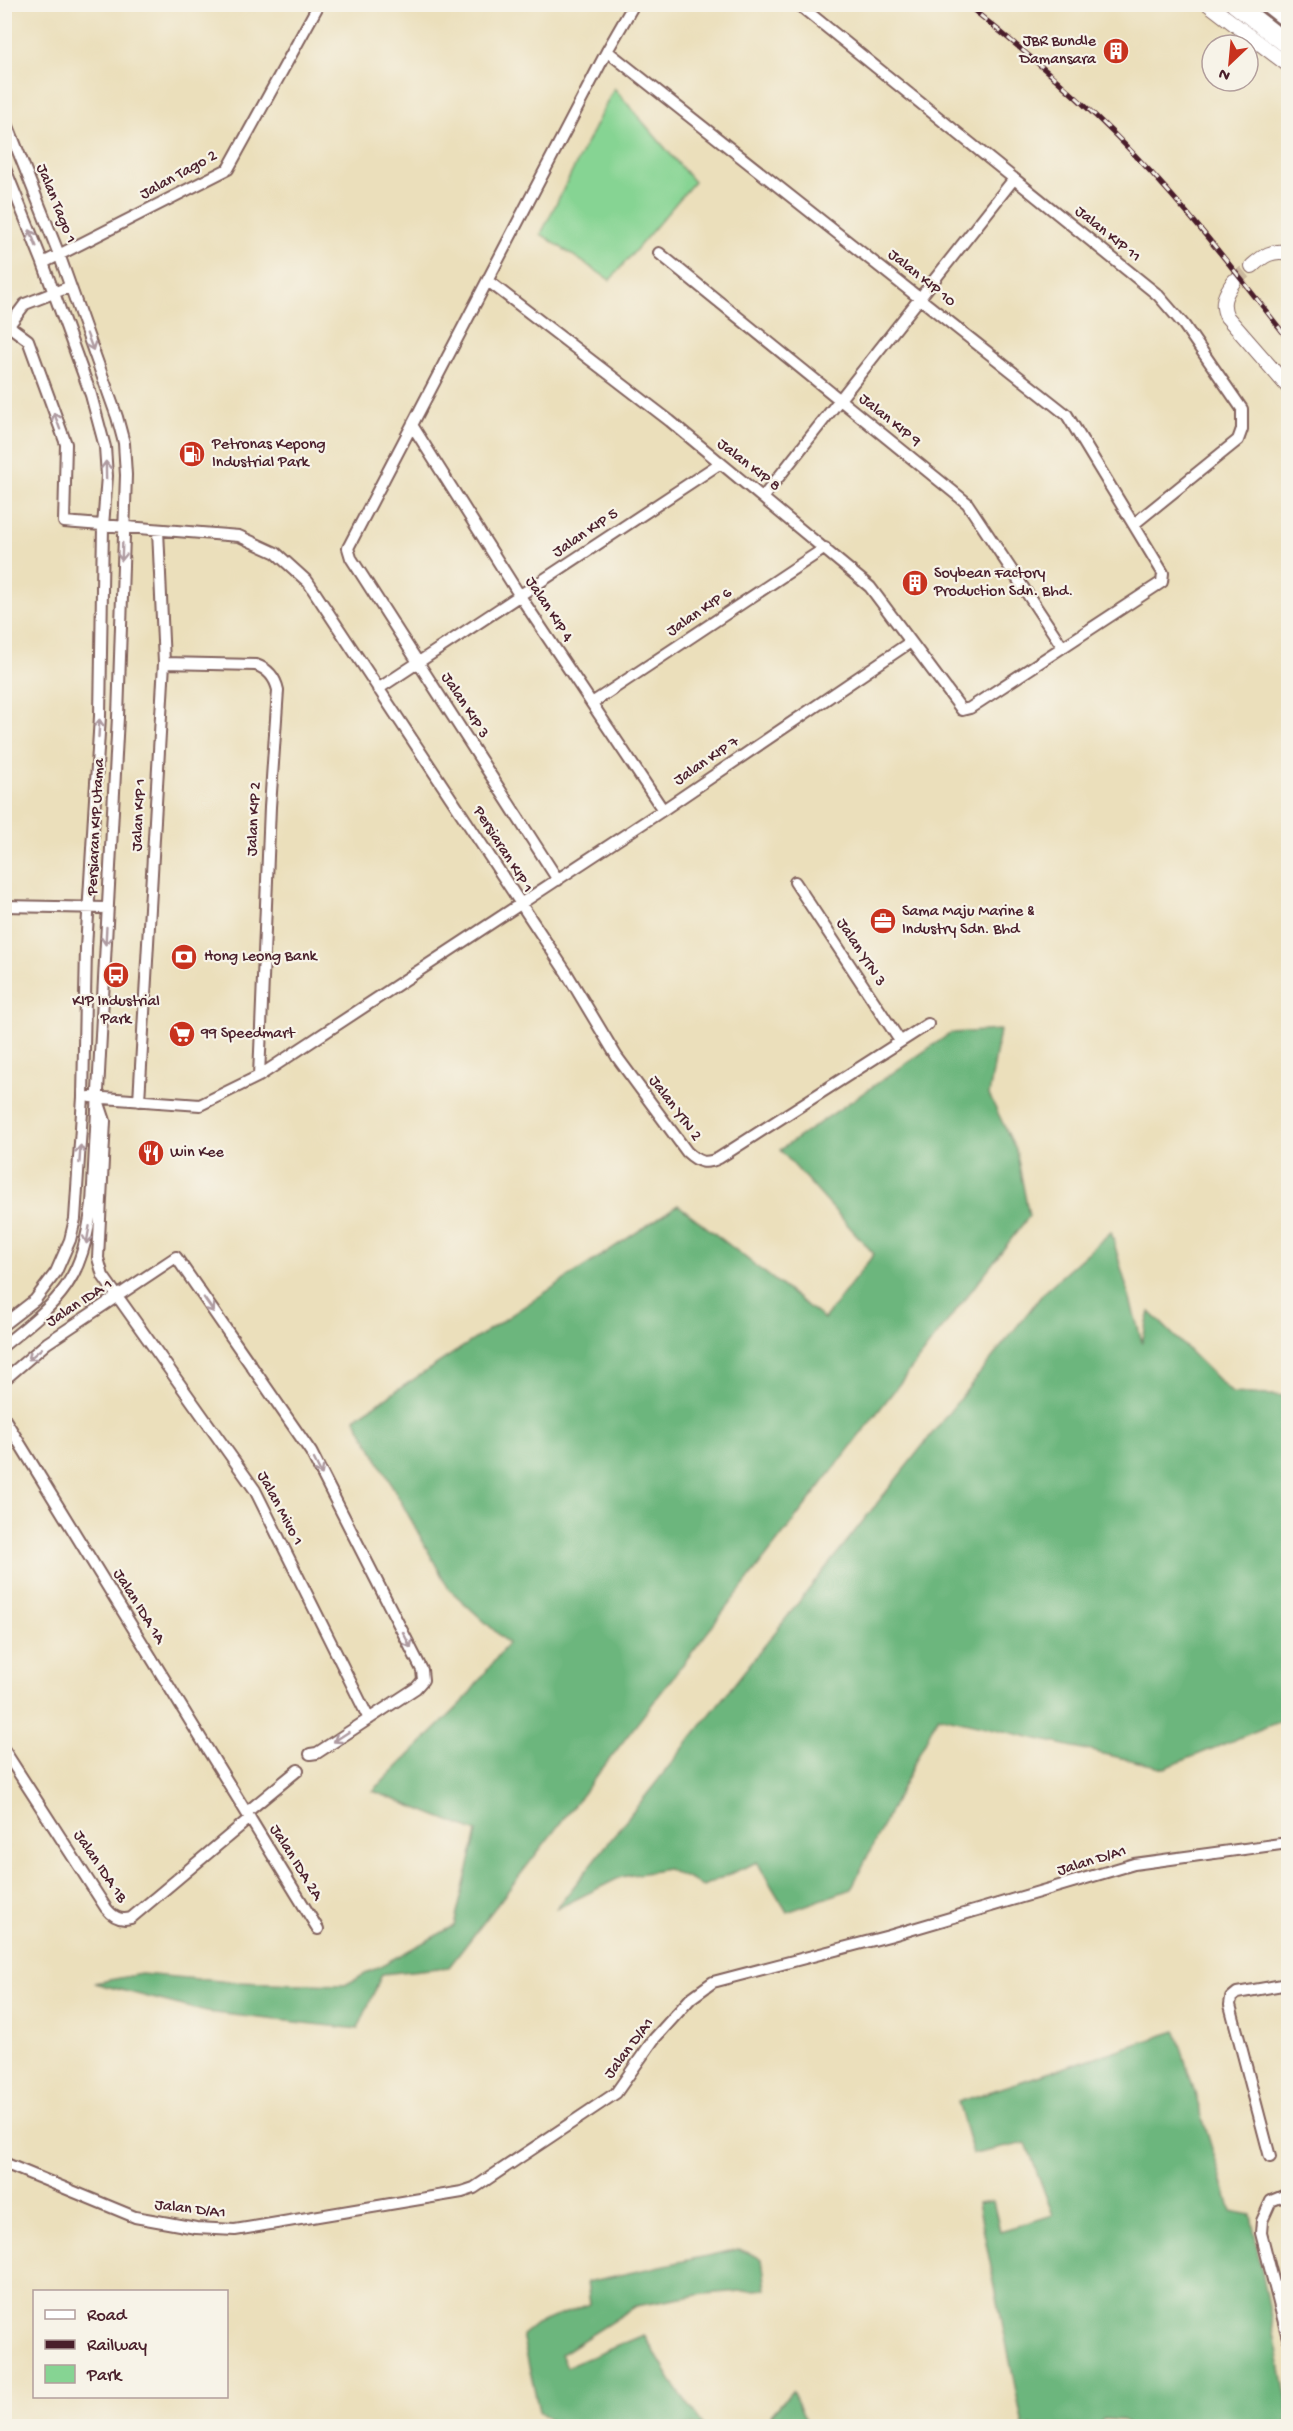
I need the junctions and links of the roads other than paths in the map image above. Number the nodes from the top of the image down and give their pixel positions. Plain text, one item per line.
1 (319, 4) edge
2 (634, 4) edge
3 (798, 4) edge
4 (1208, 4) edge
5 (1235, 4) edge
6 (1269, 4) edge
7 (1288, 19) edge
8 (1288, 45) edge
9 (608, 51) junction
10 (1288, 65) edge
11 (4, 116) edge
12 (10, 147) edge
13 (4, 166) edge
14 (1013, 180) junction
15 (659, 253) dead end
16 (1288, 253) edge
17 (60, 256) junction
18 (43, 263) junction
19 (1252, 266) tunnel mouth
20 (488, 281) junction
21 (1234, 281) tunnel mouth
22 (69, 287) junction
23 (52, 293) junction
24 (920, 298) junction
25 (7, 329) edge
26 (1288, 387) edge
27 (840, 400) junction
28 (412, 425) junction
29 (719, 464) junction
30 (763, 497) junction
31 (1134, 524) junction
32 (103, 526) junction
33 (123, 527) junction
34 (158, 530) junction
35 (825, 548) junction
36 (520, 596) junction
37 (909, 643) junction
38 (1062, 646) junction
39 (164, 663) junction
40 (418, 663) junction
41 (378, 689) junction
42 (592, 703) junction
43 (663, 810) junction
44 (558, 880) junction
45 (795, 882) dead end
46 (521, 904) junction
47 (4, 906) edge
48 (88, 908) junction
49 (108, 908) junction
50 (928, 1024) dead end
51 (900, 1041) junction
52 (259, 1076) junction
53 (83, 1097) junction
54 (96, 1098) junction
55 (139, 1101) junction
56 (65, 1254) junction
57 (80, 1261) junction
58 (118, 1298) junction
59 (4, 1324) edge
60 (4, 1346) edge
61 (4, 1380) edge
62 (4, 1418) edge
63 (369, 1719) junction
64 (4, 1750) edge
65 (310, 1754) dead end
66 (298, 1770) dead end
67 (248, 1815) junction
68 (1288, 1843) edge
69 (318, 1929) dead end
70 (1288, 1984) edge
71 (1270, 2157) dead end
72 (4, 2163) edge
73 (1288, 2194) edge
74 (1288, 2285) edge
75 (1276, 2288) junction
76 (1288, 2338) edge

1 - 17 street, Jalan Tago 2
2 - 9 street
3 - 14 street, Jalan KIP 11
4 - 10 street
5 - 8 highway
6 - 7 highway
9 - 20 street
9 - 24 street, Jalan KIP 10
11 - 12 street, Jalan Tago 1
12 - 17 street, Jalan Tago 1
18 -> 13 street, Jalan Tago 1
14 - 24 street
14 - 31 street, Jalan KIP 11
15 - 27 street, Jalan KIP 9
16 - 19 street
17 - 18 street, Jalan Tago 2
17 - 22 street, Jalan Tago 1
18 - 23 street, Jalan Tago 1
20 - 28 street
20 - 29 street, Jalan KIP 8
21 - 26 street
22 - 23 street
22 -> 33 street, Persiaran KIP Utama
23 - 25 street
32 -> 23 street, Persiaran KIP Utama
24 - 27 street
24 - 31 street, Jalan KIP 10
32 -> 25 street, Persiaran KIP 1
27 - 30 street
27 - 38 street, Jalan KIP 9
28 - 36 street, Jalan KIP 4
28 - 40 street, Jalan KIP 3
29 - 30 street, Jalan KIP 8
29 - 36 street, Jalan KIP 5
30 - 35 street, Jalan KIP 8
31 - 38 street, Jalan KIP 10
32 - 33 street, Persiaran KIP 1
48 -> 32 street, Persiaran KIP Utama
33 - 34 street, Persiaran KIP 1
33 -> 49 street, Persiaran KIP Utama
34 - 39 street, Jalan KIP 1
34 - 41 street, Persiaran KIP 1
35 - 37 street, Jalan KIP 8
35 - 42 street, Jalan KIP 6
36 - 40 street, Jalan KIP 5
36 - 42 street, Jalan KIP 4
37 - 38 street, Jalan KIP 8
37 - 43 street, Jalan KIP 7
39 - 52 street, Jalan KIP 2
39 - 55 street, Jalan KIP 1
40 - 41 street, Jalan KIP 5
40 - 44 street, Jalan KIP 3
41 - 46 street, Persiaran KIP 1
42 - 43 street, Jalan KIP 4
43 - 44 street, Jalan KIP 7
44 - 46 street, Jalan KIP 7
45 - 51 street, Jalan YTN 3
46 - 51 street, Jalan YTN 2
46 - 52 street, Persiaran KIP 1
47 - 48 street
48 - 49 street
48 - 53 street, Persiaran KIP Utama
49 -> 54 street, Persiaran KIP Utama
50 - 51 street, Jalan YTN 2
52 - 55 street, Persiaran KIP 1
53 - 54 street, Persiaran KIP 1
56 -> 53 street, Persiaran KIP Utama
54 - 55 street, Persiaran KIP 1
54 -> 57 street, Persiaran KIP Utama
54 - 58 street, Jalan Mivo 1
56 - 57 street
56 - 59 street, Persiaran KIP Utama
57 - 60 street, Persiaran KIP Utama
58 -> 61 street, Jalan IDA 1
58 - 63 street, Jalan Mivo 1
58 -> 63 street, Jalan IDA 1
62 - 67 street, Jalan IDA 1A
63 -> 65 street
64 - 67 street, Jalan IDA 1B
66 - 67 street
67 - 69 street, Jalan IDA 2A
68 - 72 street, Jalan D/A1
70 - 71 street
73 - 75 street
74 - 75 street
75 - 76 street

